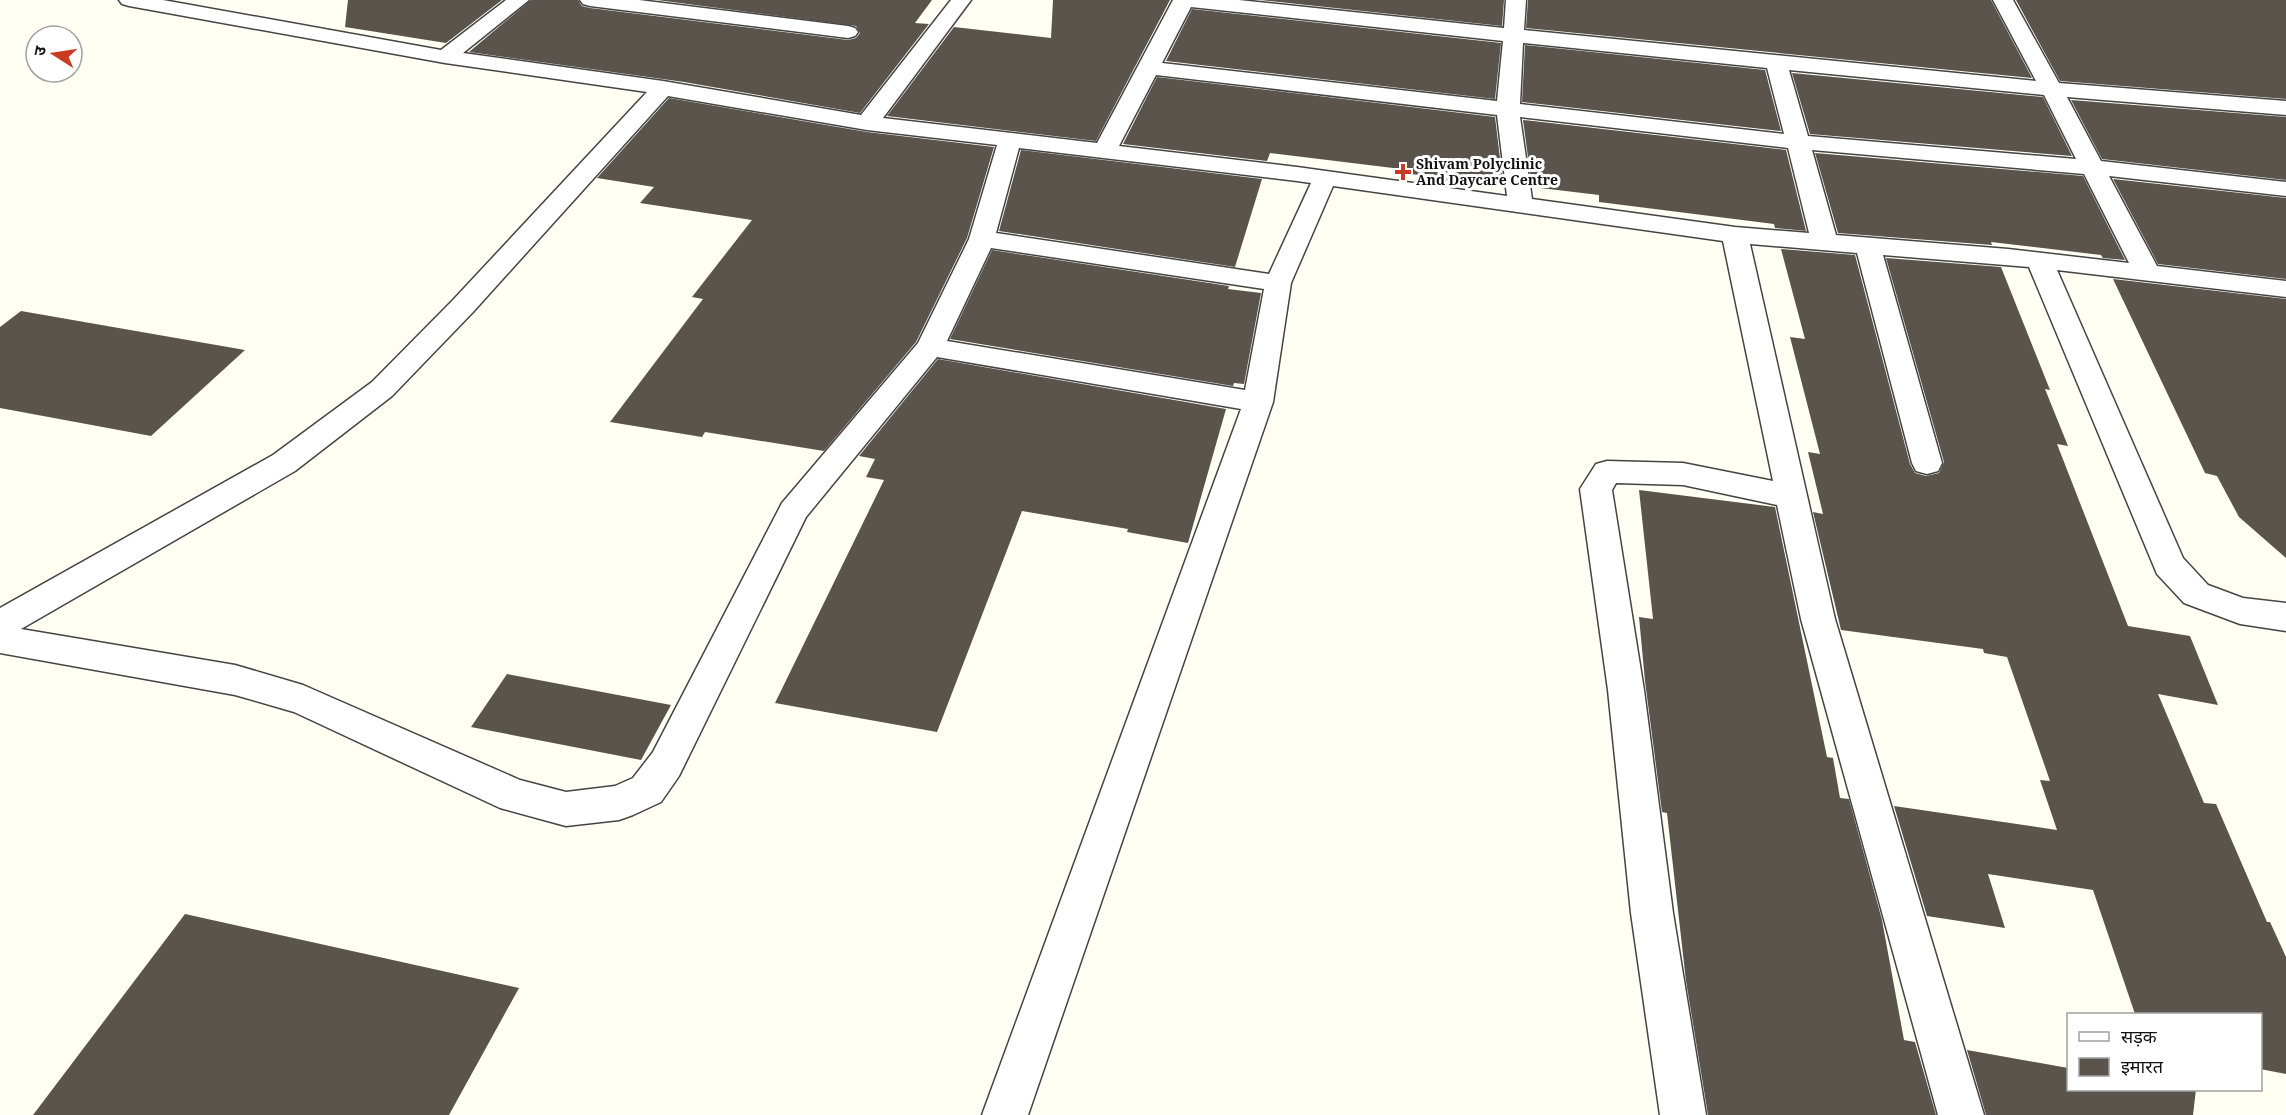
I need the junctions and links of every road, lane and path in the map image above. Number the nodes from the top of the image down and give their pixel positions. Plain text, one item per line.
1 (129, 0) edge
2 (519, 0) edge
3 (590, 0) edge
4 (961, 0) edge
5 (1184, 0) edge
6 (1516, 0) edge
7 (2003, 0) edge
8 (848, 32) dead end
9 (1513, 38) junction
10 (445, 57) junction
11 (1777, 65) junction
12 (1148, 69) junction
13 (663, 88) junction
14 (2053, 91) junction
15 (2286, 108) edge
16 (1508, 110) junction
17 (867, 123) junction
18 (1010, 140) junction
19 (1796, 142) junction
20 (1105, 151) junction
21 (2091, 167) junction
22 (1324, 178) junction
23 (2286, 189) edge
24 (1521, 206) junction
25 (1735, 235) junction
26 (982, 239) junction
27 (1824, 240) junction
28 (1868, 246) junction
29 (2039, 260) junction
30 (2146, 273) junction
31 (1278, 283) junction
32 (2286, 289) edge
33 (930, 347) junction
34 (1258, 402) junction
35 (1927, 463) dead end
36 (1791, 496) junction
37 (2286, 617) edge
38 (0, 624) edge
39 (0, 639) edge
40 (1005, 1115) edge
41 (1683, 1115) edge
42 (1961, 1115) edge

1 - 10 street
2 - 10 street
3 - 8 street
4 - 17 street
5 - 9 street
5 - 12 street
6 - 9 street
7 - 14 street
9 - 11 street
9 - 16 street
10 - 13 street
11 - 14 street
11 - 19 street
12 - 16 street
12 - 20 street
13 - 17 street
13 - 38 street
14 - 15 street
14 - 21 street
16 - 19 street
16 - 24 street
17 - 18 street
18 - 20 street
18 - 26 street
19 - 21 street
19 - 27 street
20 - 22 street
21 - 23 street
21 - 30 street
22 - 24 street
22 - 31 street
24 - 25 street
25 - 27 street
25 - 36 street
26 - 31 street
26 - 33 street
27 - 28 street
28 - 29 street
28 - 35 street
29 - 30 street
29 - 37 street
30 - 32 street
31 - 34 street
33 - 34 street
33 - 39 street
34 - 40 street
36 - 41 street
36 - 42 street

